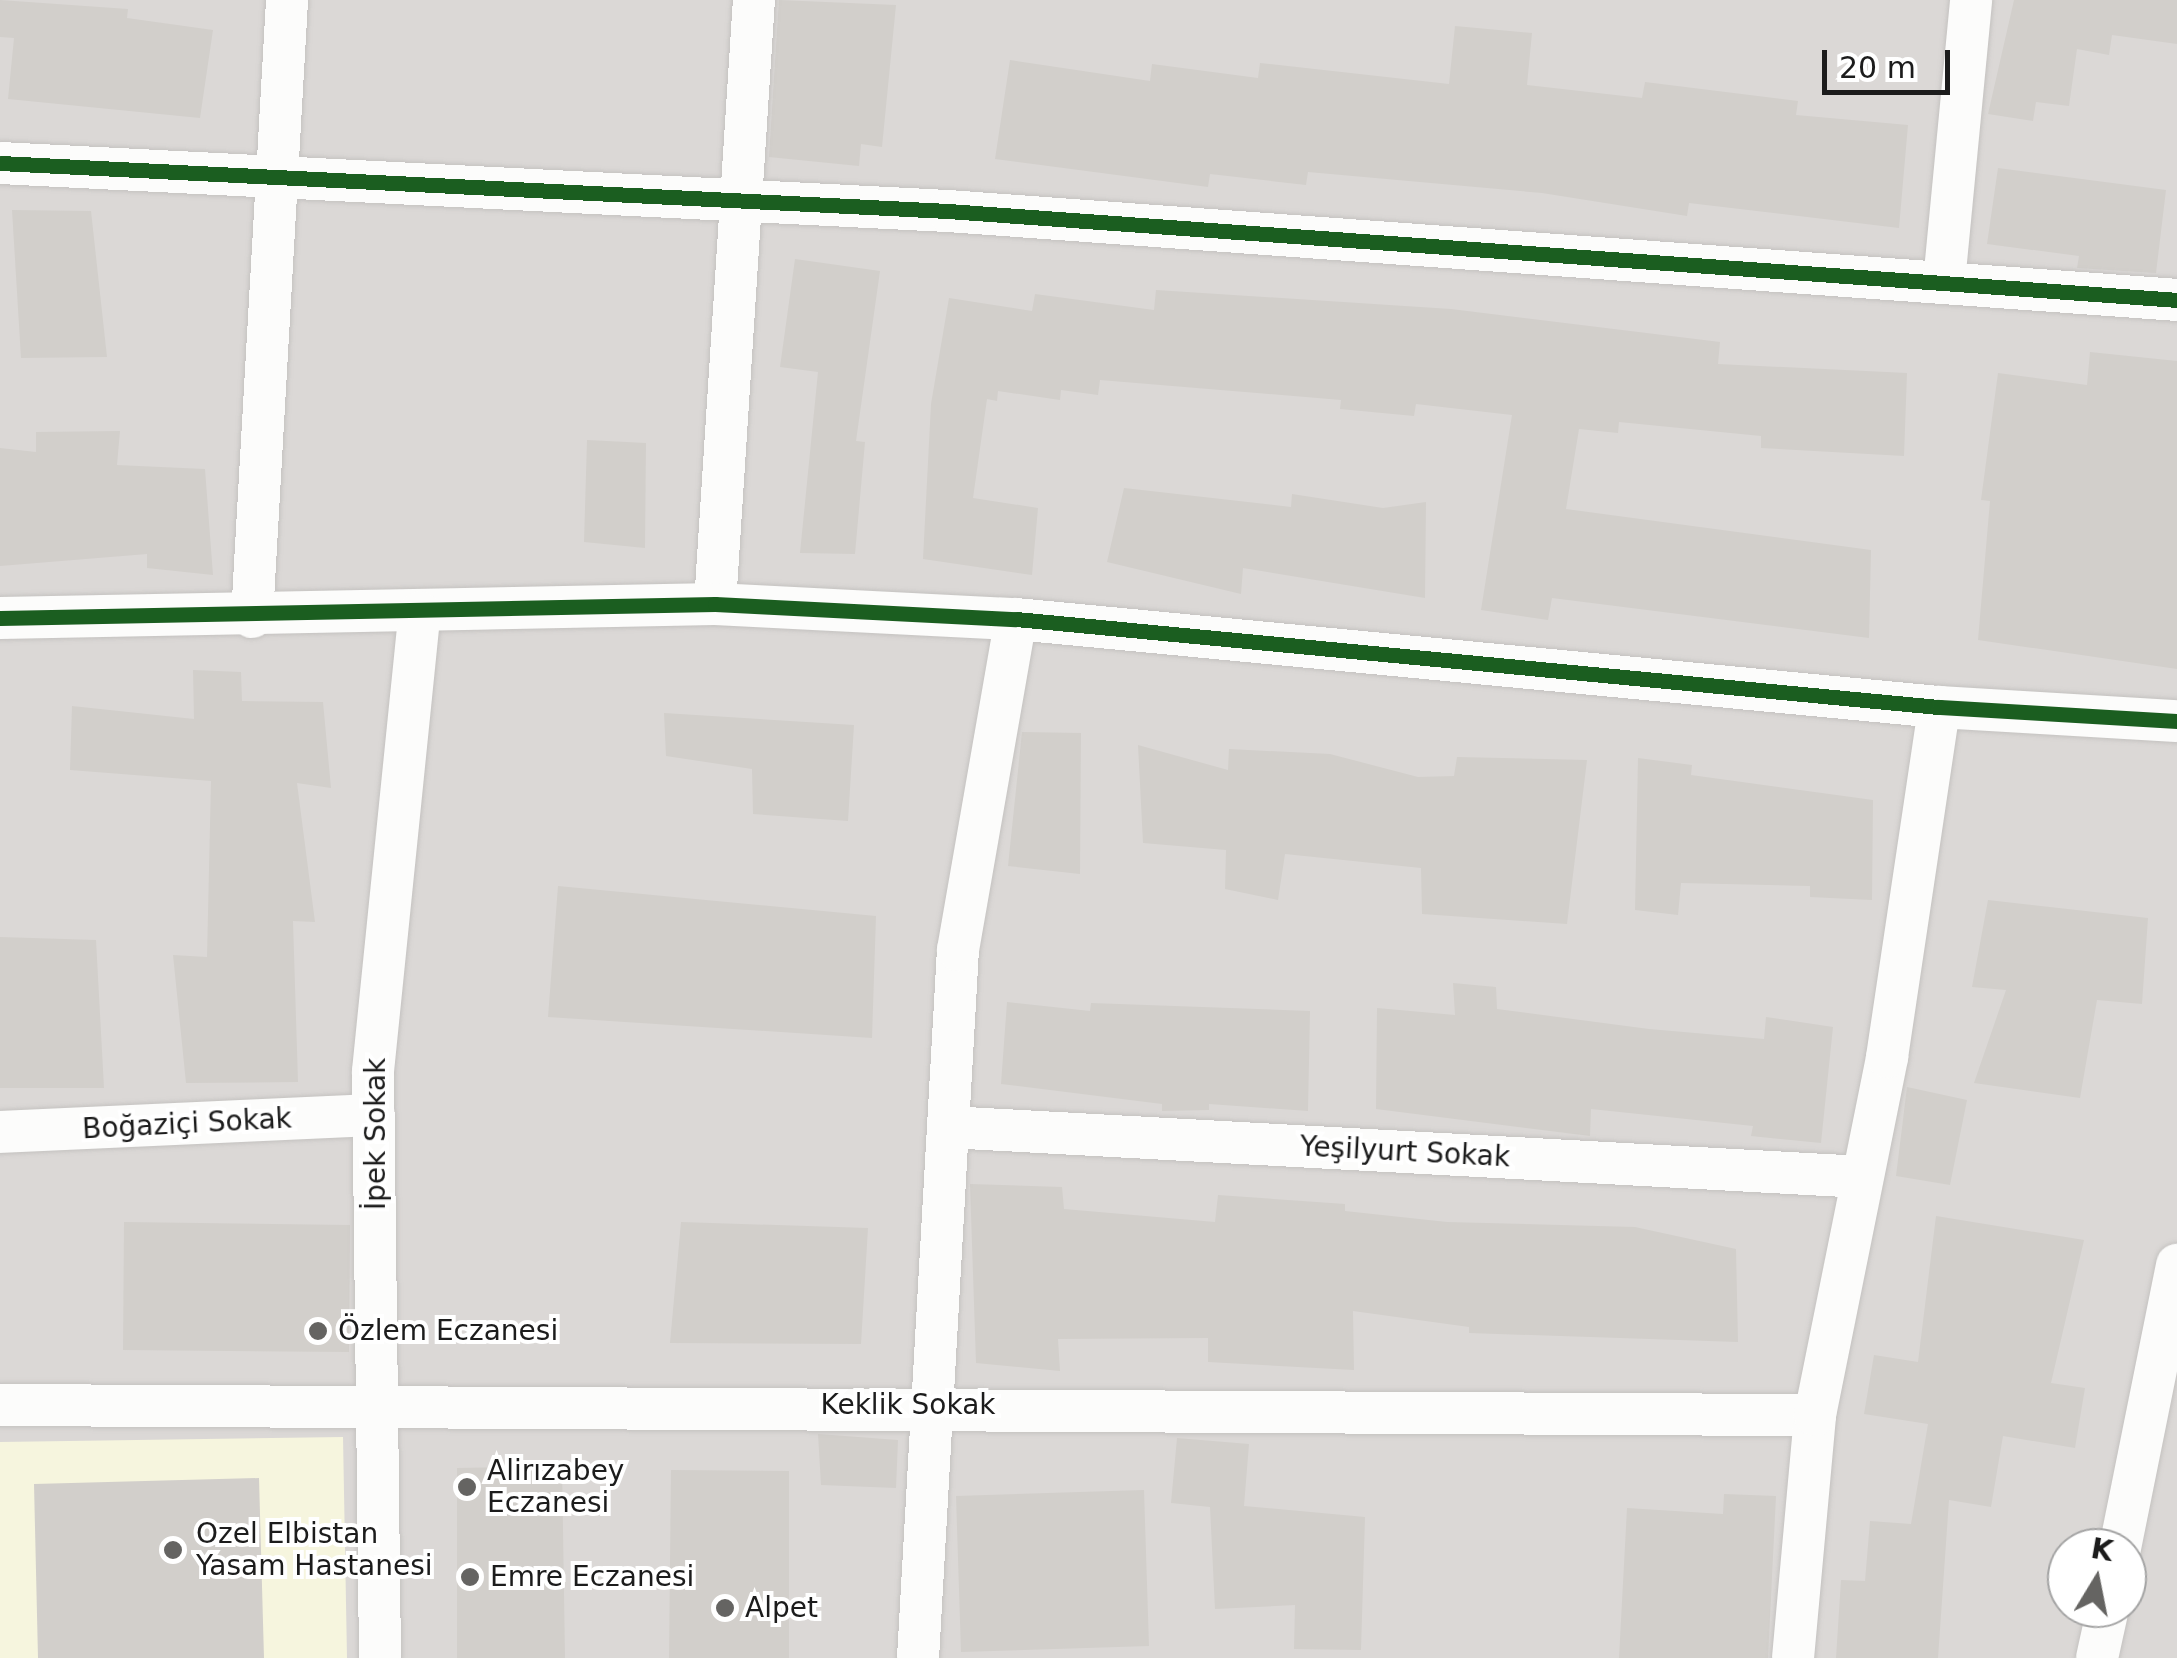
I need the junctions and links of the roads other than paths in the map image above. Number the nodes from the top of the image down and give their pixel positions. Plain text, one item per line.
1 (287, 0) edge
2 (754, 0) edge
3 (1971, 0) edge
4 (0, 163) edge
5 (274, 177) junction
6 (738, 201) junction
7 (1944, 282) junction
8 (2177, 300) edge
9 (715, 604) junction
10 (420, 612) junction
11 (0, 618) edge
12 (252, 618) junction
13 (1016, 619) junction
14 (1939, 707) junction
15 (2177, 721) edge
16 (374, 1115) junction
17 (948, 1126) junction
18 (0, 1132) edge
19 (1862, 1177) junction
20 (2177, 1265) edge
21 (932, 1404) junction
22 (374, 1405) junction
23 (0, 1406) edge
24 (1815, 1415) junction
25 (2124, 1528) edge
26 (2104, 1628) edge
27 (380, 1658) edge
28 (918, 1658) edge
29 (1793, 1658) edge
30 (2098, 1658) edge

1 - 5 street
2 - 6 street
3 - 7 street
4 - 5 street
5 - 6 street
5 - 12 street
6 - 7 street
6 - 9 street
7 - 8 street
9 - 10 street
9 - 13 street
10 - 12 street
10 - 16 street, İpek Sokak
11 - 12 street
13 - 14 street
13 - 17 street
14 - 15 street
14 - 19 street
16 - 18 street, Boğaziçi Sokak
16 - 22 street, İpek Sokak
17 - 19 street, Yeşilyurt Sokak
17 - 21 street
19 - 24 street
20 - 25 street
21 - 22 street, Keklik Sokak
21 - 24 street, Keklik Sokak
21 - 28 street
22 - 23 street, Keklik Sokak
22 - 27 street, İpek Sokak
24 - 29 street
26 - 30 street

